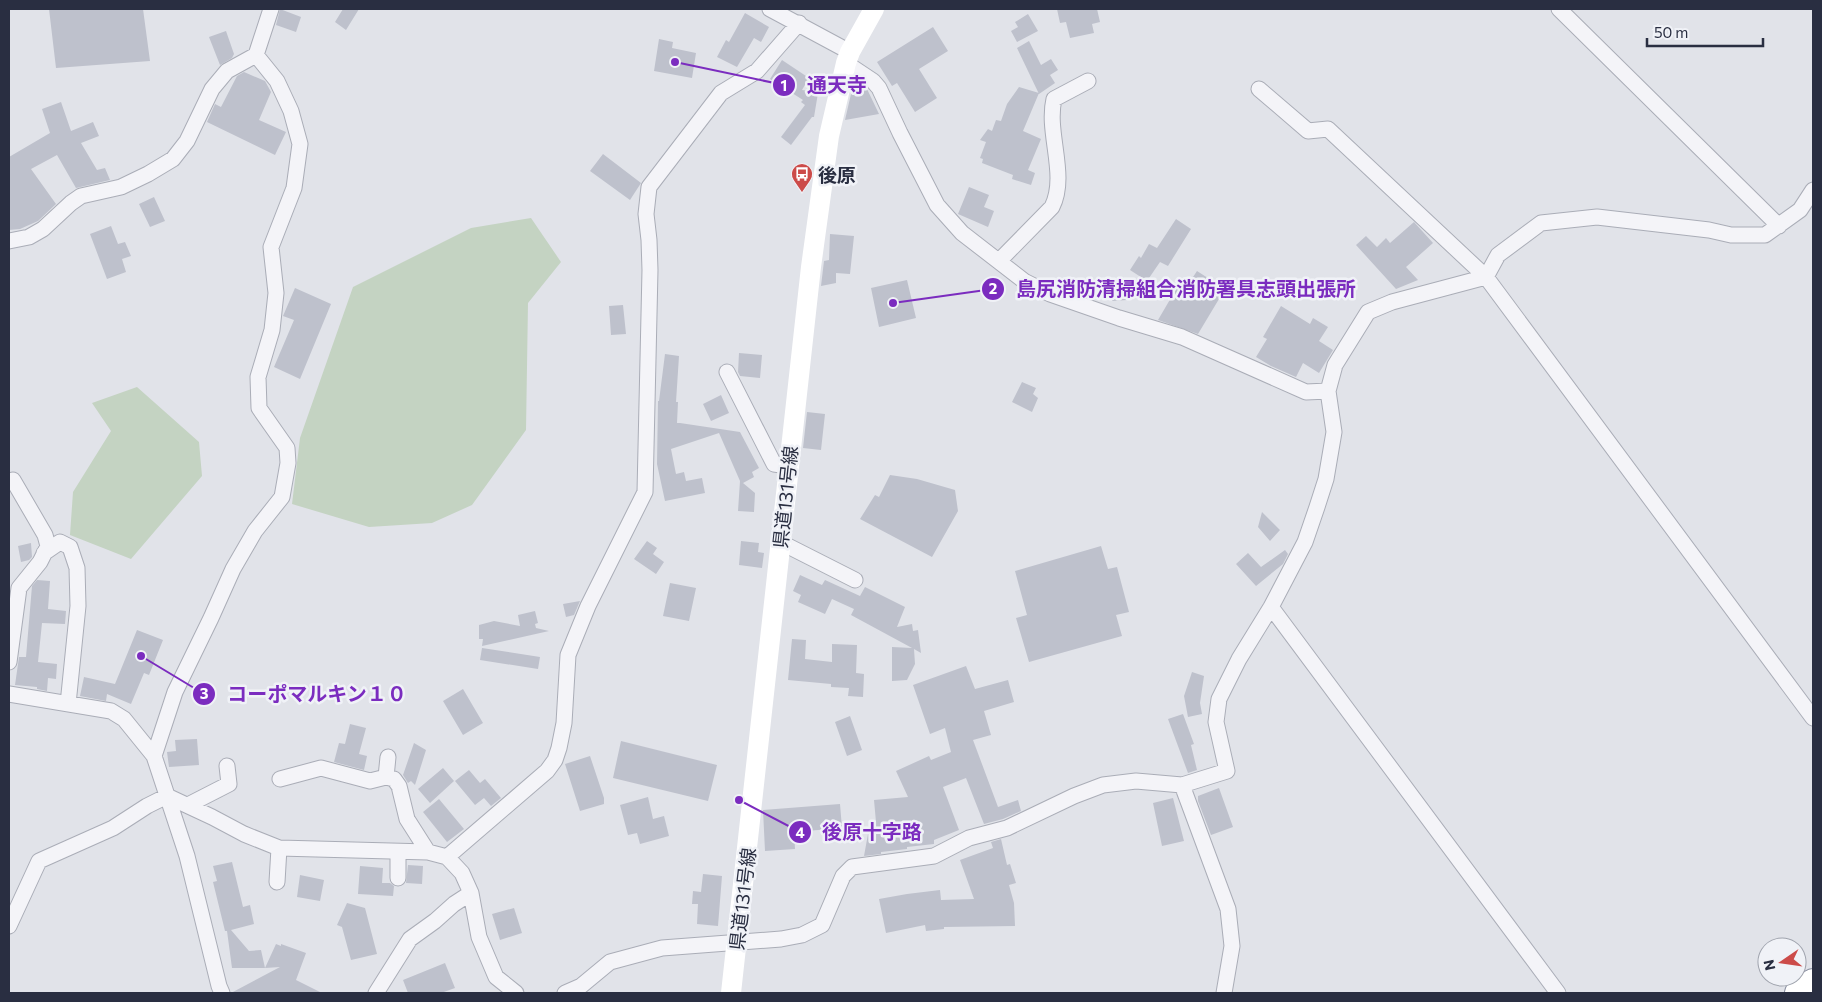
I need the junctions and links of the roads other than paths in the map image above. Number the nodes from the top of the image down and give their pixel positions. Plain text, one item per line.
1 (271, 9) edge
2 (770, 9) edge
3 (874, 9) edge
4 (1559, 9) edge
5 (799, 23) junction
6 (256, 55) junction
7 (848, 57) junction
8 (1088, 81) dead end
9 (1259, 89) dead end
10 (1813, 190) edge
11 (1779, 226) junction
12 (9, 241) edge
13 (999, 262) junction
14 (1486, 277) junction
15 (728, 372) dead end
16 (1328, 391) junction
17 (788, 466) junction
18 (13, 480) dead end
19 (780, 542) junction
20 (44, 553) junction
21 (854, 580) dead end
22 (1271, 607) junction
23 (9, 662) edge
24 (9, 694) edge
25 (68, 704) junction
26 (1813, 718) edge
27 (154, 756) junction
28 (388, 757) dead end
29 (226, 766) dead end
30 (386, 777) junction
31 (280, 779) dead end
32 (1182, 785) junction
33 (167, 796) junction
34 (188, 805) junction
35 (279, 848) junction
36 (428, 852) junction
37 (398, 853) junction
38 (447, 857) junction
39 (398, 878) dead end
40 (277, 882) dead end
41 (471, 893) junction
42 (9, 926) edge
43 (737, 942) junction
44 (1813, 982) edge
45 (222, 993) edge
46 (376, 993) edge
47 (516, 993) edge
48 (565, 993) edge
49 (731, 993) edge
50 (1224, 993) edge
51 (1558, 993) edge
52 (1798, 993) edge

1 - 6 street
2 - 5 street
3 - 7 main road, 県道131号線
4 - 11 street
5 - 7 street
5 - 38 street
6 - 12 street
6 - 27 street
7 - 13 street
7 - 17 main road, 県道131号線
8 - 13 street
9 - 14 street
10 - 11 street
11 - 14 street
13 - 16 street
14 - 16 street
14 - 26 street
15 - 17 street
16 - 22 street
17 - 19 main road, 県道131号線
18 - 20 street
19 - 21 street
19 - 43 main road, 県道131号線
20 - 23 street
20 - 25 street
22 - 32 street
22 - 51 street
24 - 25 street
25 - 27 street
27 - 33 street
28 - 30 street
29 - 34 street
30 - 31 street
30 - 36 street
32 - 43 street
32 - 50 street
33 - 34 street
33 - 42 street
33 - 45 street
34 - 35 street
35 - 37 street
35 - 40 street
36 - 37 street
36 - 38 street
37 - 39 street
38 - 41 street
41 - 46 street
41 - 47 street
43 - 48 street
43 - 49 main road, 県道131号線
44 - 52 highway

